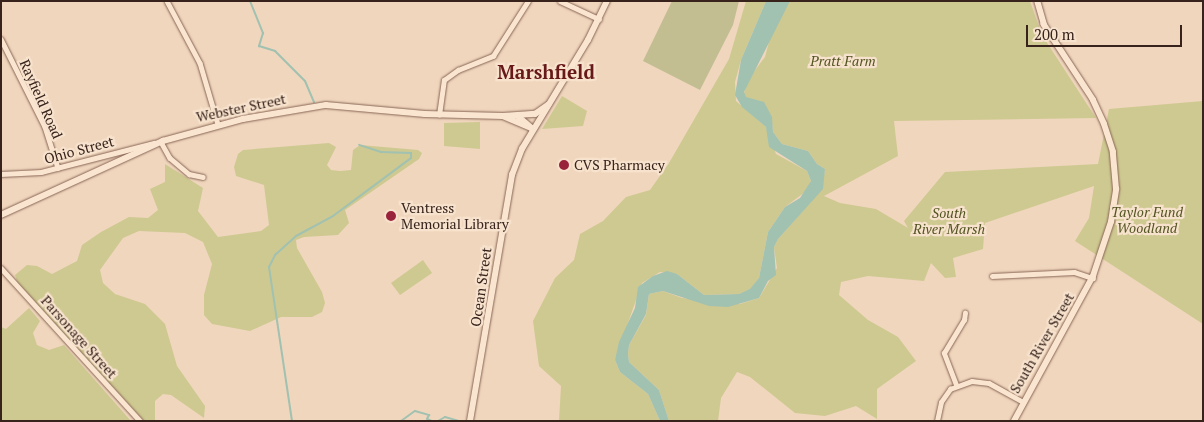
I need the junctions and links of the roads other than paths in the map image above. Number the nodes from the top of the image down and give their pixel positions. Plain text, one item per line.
1 (167, 1) edge
2 (528, 1) edge
3 (560, 1) edge
4 (607, 1) edge
5 (1037, 1) edge
6 (599, 19) junction
7 (1, 39) edge
8 (548, 105) junction
9 (439, 115) junction
10 (517, 115) junction
11 (502, 116) junction
12 (218, 124) junction
13 (534, 129) junction
14 (163, 141) junction
15 (58, 168) junction
16 (1, 174) edge
17 (203, 177) dead end
18 (1, 215) edge
19 (1, 268) edge
20 (992, 276) dead end
21 (1092, 278) junction
22 (965, 313) dead end
23 (956, 385) junction
24 (1022, 402) junction
25 (140, 421) edge
26 (470, 421) edge
27 (936, 421) edge
28 (1014, 421) edge

1 - 12 street
2 - 9 street
3 - 6 street
4 - 6 street, Ocean Street
5 - 21 street, South River Street
6 - 8 street, Ocean Street
7 - 15 street, Rayfield Road
8 - 10 street, Webster Street
8 - 13 street, Ocean Street
9 - 11 street, Webster Street
9 - 12 street, Webster Street
10 - 11 street, Webster Street
10 - 13 street
11 - 13 street, Webster Street
12 - 14 street, Webster Street
13 - 26 street, Ocean Street
14 - 15 street, Ohio Street
14 - 17 street
14 - 18 street, Webster Street
15 - 16 street, Ohio Street
19 - 25 street, Parsonage Street
20 - 21 street, South River Street
21 - 24 street, South River Street
22 - 23 street
23 - 24 street
23 - 27 street
24 - 28 street, South River Street

